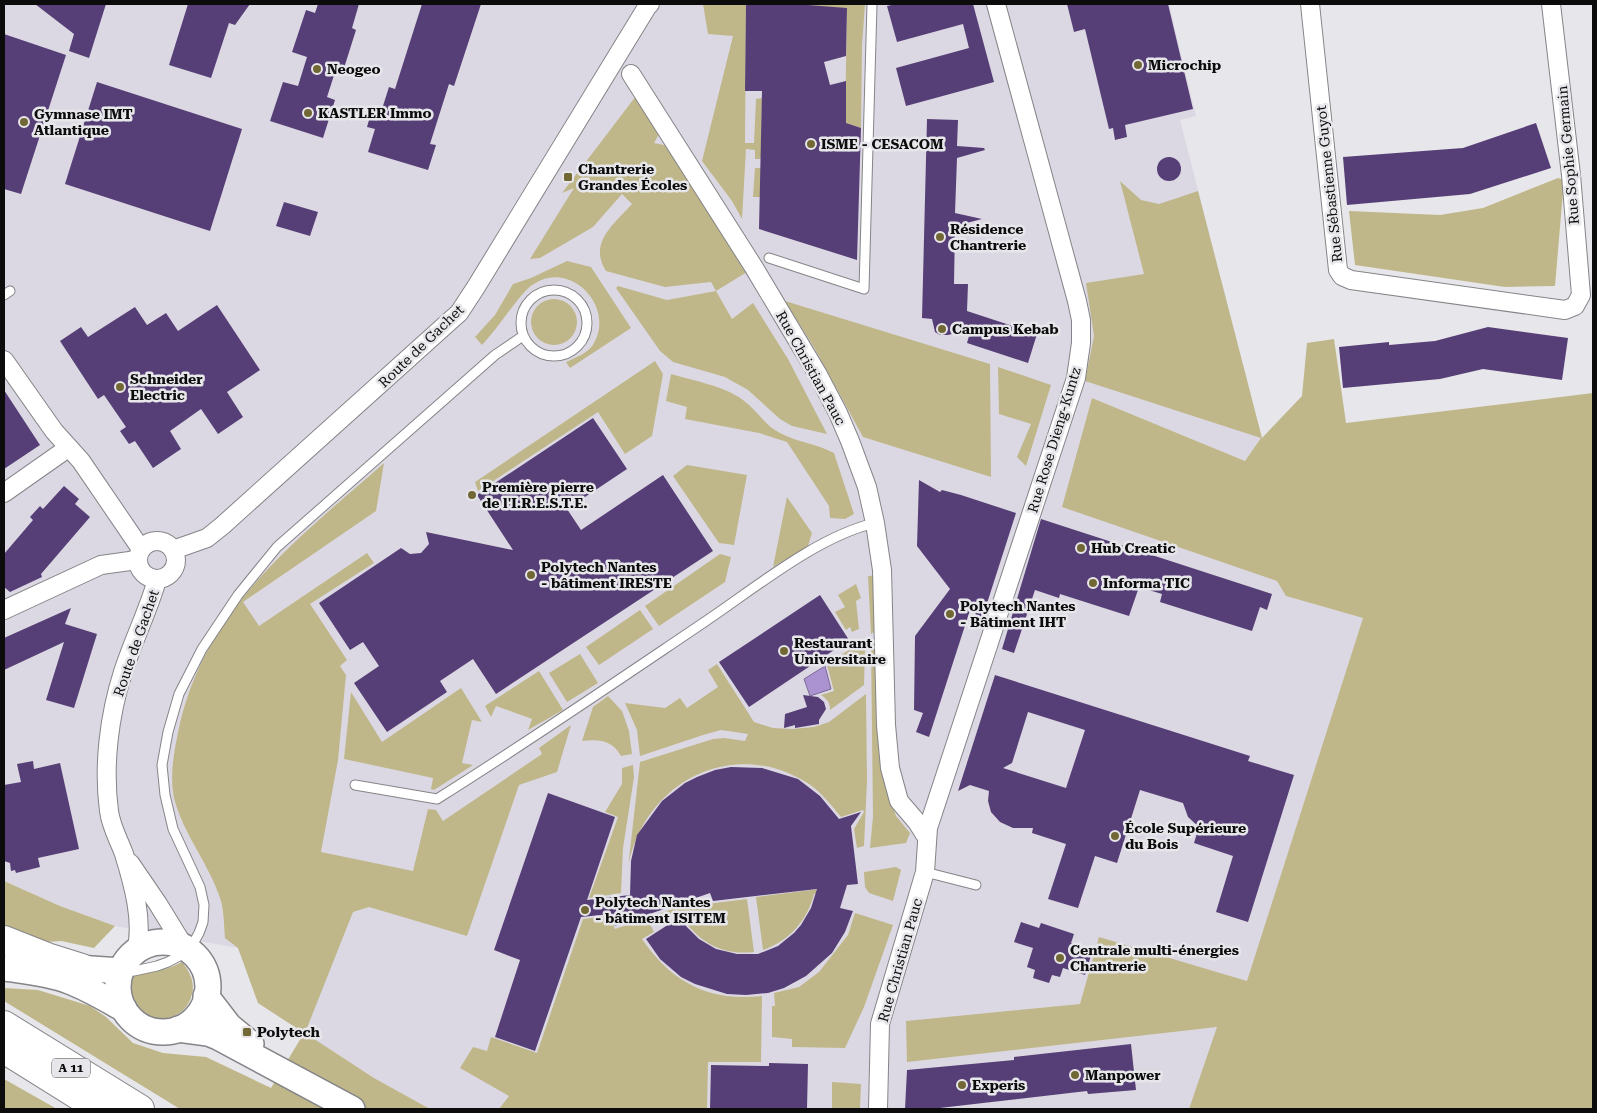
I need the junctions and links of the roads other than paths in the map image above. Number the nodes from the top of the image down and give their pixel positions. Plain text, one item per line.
1 (872, 4) edge
2 (996, 4) edge
3 (1310, 4) edge
4 (1551, 4) edge
5 (647, 5) edge
6 (631, 74) dead end
7 (769, 258) dead end
8 (1575, 306) joint
9 (523, 336) junction
10 (4, 360) edge
11 (68, 448) junction
12 (4, 493) edge
13 (876, 523) junction
14 (173, 550) junction
15 (139, 555) junction
16 (157, 580) junction
17 (4, 610) edge
18 (354, 785) dead end
19 (927, 838) junction
20 (124, 854) junction
21 (925, 872) junction
22 (976, 885) dead end
23 (4, 940) edge
24 (187, 950) junction
25 (129, 961) junction
26 (4, 966) edge
27 (82, 968) junction
28 (206, 996) junction
29 (124, 1009) junction
30 (4, 1025) edge
31 (178, 1029) junction
32 (4, 1049) edge
33 (290, 1075) junction
34 (100, 1109) edge
35 (140, 1109) edge
36 (352, 1109) edge
37 (878, 1109) edge

1 - 7 lane
2 - 19 street, Rue Rose Dieng-Kuntz
3 - 8 street, Rue Sébastienne Guyot
4 - 8 street, Rue Sophie Germain
5 - 14 street, Route de Gachet
6 - 13 street, Rue Christian Pauc
9 - 9 lane
9 - 24 lane
10 - 11 street
11 - 12 street
11 - 15 street
13 - 18 lane
13 - 19 street, Rue Christian Pauc
14 - 15 street
14 - 16 street
15 - 16 street
15 - 17 street
16 - 20 street, Route de Gachet
19 - 21 street, Rue Rose Dieng-Kuntz
20 - 24 street, Route de Gachet
20 - 25 street, Route de Gachet
21 - 22 lane
21 - 37 street, Rue Christian Pauc
23 - 27 highway
24 - 25 street
24 - 28 street
25 - 27 street
25 - 29 street
26 - 27 street
26 - 29 street
28 - 31 street
28 - 33 street
29 - 31 street
30 - 35 highway, A 11
31 - 33 street
32 - 34 highway, A 11
33 - 36 street

